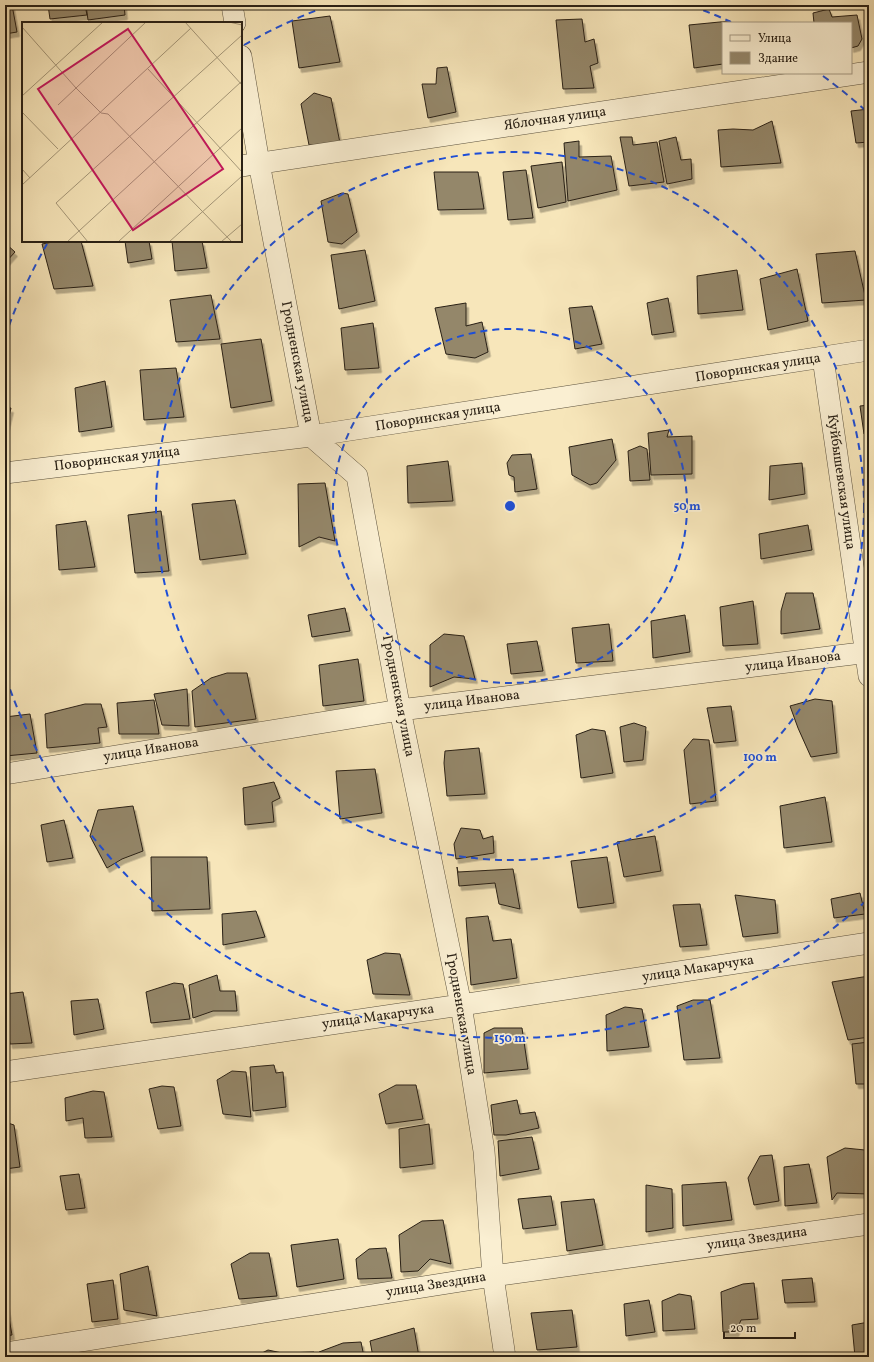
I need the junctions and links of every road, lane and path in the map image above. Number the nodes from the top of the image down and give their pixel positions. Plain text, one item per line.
1 (232, 5) edge
2 (235, 22) edge
3 (242, 68) edge
4 (869, 72) edge
5 (250, 165) edge
6 (869, 350) edge
7 (823, 358) junction
8 (311, 436) junction
9 (5, 473) edge
10 (867, 652) edge
11 (869, 676) edge
12 (400, 710) junction
13 (5, 774) edge
14 (869, 943) edge
15 (461, 1005) junction
16 (5, 1072) edge
17 (869, 1224) edge
18 (493, 1276) junction
19 (5, 1353) edge
20 (505, 1357) edge

1 - 2 street
3 - 5 street, Гродненская улица
4 - 5 street, Яблочная улица
5 - 8 street, Гродненская улица
6 - 7 street, Поворинская улица
7 - 8 street, Поворинская улица
7 - 10 street, Куйбышевская улица
8 - 9 street, Поворинская улица
8 - 12 street, Гродненская улица
10 - 11 street, Куйбышевская улица
10 - 12 street, улица Иванова
12 - 13 street, улица Иванова
12 - 15 street, Гродненская улица
14 - 15 street, улица Макарчука
15 - 16 street, улица Макарчука
15 - 18 street, Гродненская улица
17 - 18 street, улица Звездина
18 - 19 street, улица Звездина
18 - 20 street, Гродненская улица

